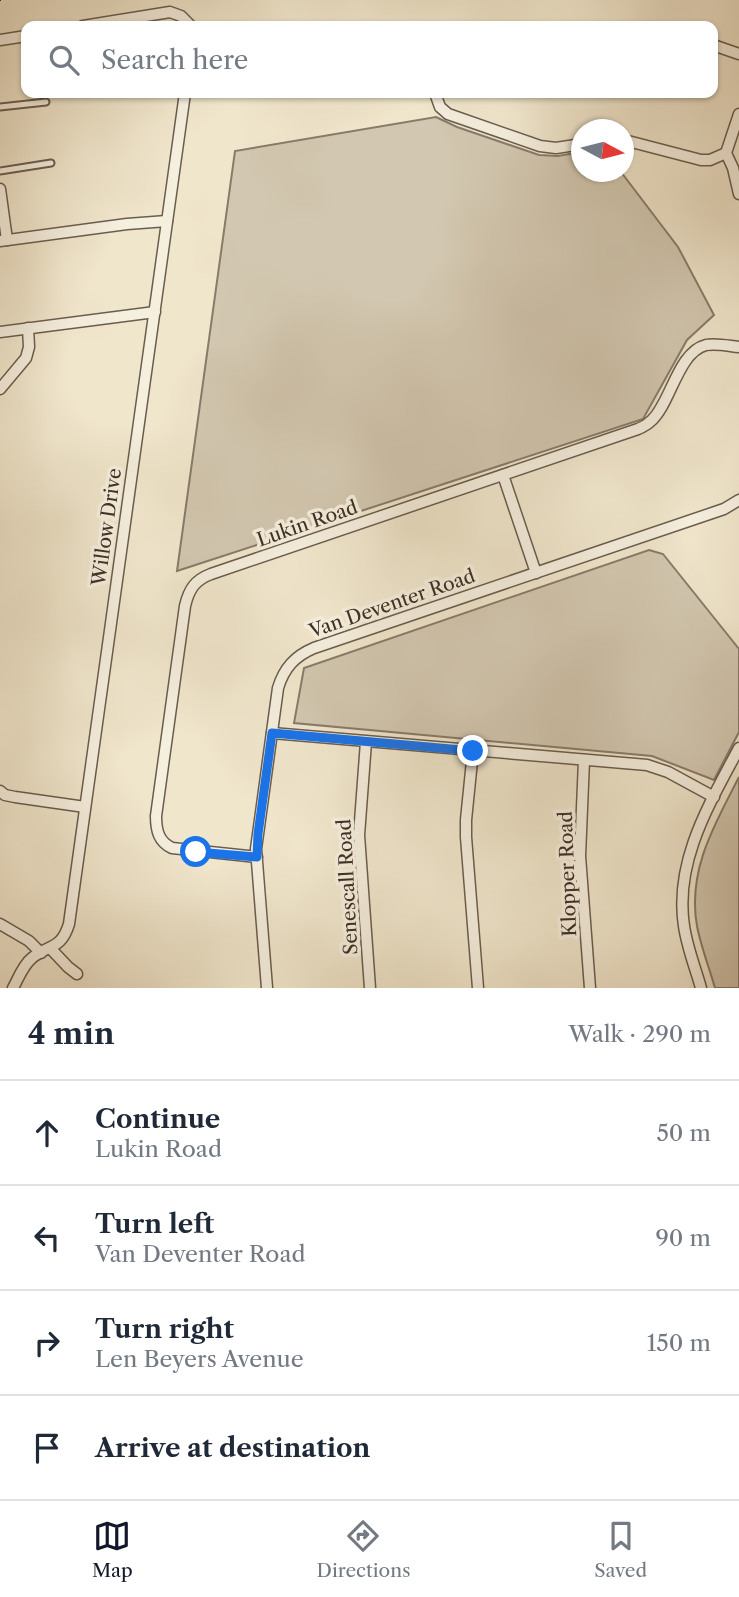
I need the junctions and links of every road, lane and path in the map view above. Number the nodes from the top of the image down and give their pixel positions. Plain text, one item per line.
1 (114, 21) edge
2 (186, 21) edge
3 (21, 37) edge
4 (0, 40) edge
5 (718, 47) edge
6 (739, 54) edge
7 (184, 98) edge
8 (437, 98) edge
9 (46, 102) dead end
10 (0, 107) edge
11 (739, 114) edge
12 (634, 143) edge
13 (571, 146) edge
14 (726, 153) junction
15 (51, 163) dead end
16 (0, 171) edge
17 (0, 189) edge
18 (739, 194) edge
19 (167, 221) junction
20 (3, 241) edge
21 (155, 312) junction
22 (29, 328) junction
23 (0, 332) edge
24 (739, 347) edge
25 (0, 389) edge
26 (503, 475) junction
27 (739, 500) edge
28 (536, 573) junction
29 (272, 733) junction
30 (366, 742) junction
31 (739, 748) edge
32 (473, 751) junction
33 (584, 760) junction
34 (0, 792) edge
35 (714, 797) junction
36 (85, 807) junction
37 (257, 857) junction
38 (0, 924) edge
39 (46, 951) junction
40 (77, 974) dead end
41 (13, 988) edge
42 (267, 988) edge
43 (370, 988) edge
44 (478, 988) edge
45 (590, 988) edge
46 (701, 988) edge

1 - 2 street
3 - 4 street
5 - 6 street
7 - 19 street, Willow Drive
8 - 13 street
9 - 10 lane
11 - 14 street
12 - 14 street
14 - 18 street
15 - 16 lane
17 - 20 street
19 - 20 street
19 - 21 street, Willow Drive
21 - 22 street
21 - 36 street, Willow Drive
22 - 23 street
22 - 25 street
24 - 26 street, Lukin Road
26 - 28 street
26 - 37 street, Lukin Road
27 - 28 street, Van Deventer Road
28 - 29 street, Van Deventer Road
29 - 30 street
29 - 37 street, Van Deventer Road
30 - 32 street
30 - 43 street, Senescall Road
31 - 35 street
32 - 33 street
32 - 44 street
33 - 35 street
33 - 45 street, Klopper Road
34 - 36 street
35 - 46 street
36 - 39 street, Willow Drive
37 - 42 street, Van Deventer Road
38 - 39 street
39 - 40 street
39 - 41 street, Willow Drive

